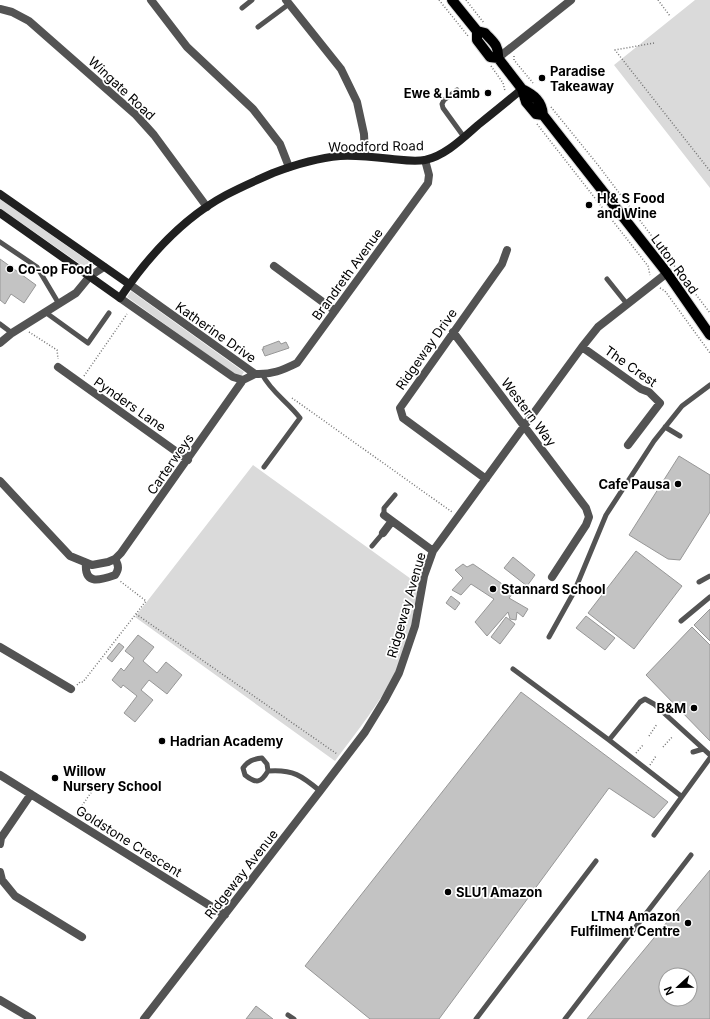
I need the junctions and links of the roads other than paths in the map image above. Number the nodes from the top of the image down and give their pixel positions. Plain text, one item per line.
1 (151, 0) edge
2 (252, 0) edge
3 (452, 0) edge
4 (288, 2) edge
5 (566, 2) edge
6 (242, 8) dead end
7 (0, 9) edge
8 (258, 27) dead end
9 (498, 58) junction
10 (522, 89) junction
11 (457, 90) dead end
12 (464, 137) junction
13 (365, 156) junction
14 (425, 160) junction
15 (289, 167) junction
16 (0, 194) edge
17 (207, 207) junction
18 (0, 213) edge
19 (0, 242) edge
20 (507, 250) dead end
21 (274, 266) dead end
22 (104, 267) junction
23 (667, 273) junction
24 (90, 276) junction
25 (607, 279) dead end
26 (129, 284) junction
27 (120, 298) junction
28 (59, 304) junction
29 (627, 304) junction
30 (335, 311) junction
31 (46, 312) junction
32 (108, 313) dead end
33 (0, 324) edge
34 (707, 324) edge
35 (453, 332) junction
36 (12, 333) junction
37 (710, 335) edge
38 (0, 343) edge
39 (582, 347) junction
40 (58, 367) road end
41 (258, 374) junction
42 (243, 380) junction
43 (710, 385) edge
44 (524, 426) junction
45 (665, 427) junction
46 (680, 436) dead end
47 (628, 445) dead end
48 (188, 460) junction
49 (264, 467) dead end
50 (486, 479) junction
51 (0, 481) edge
52 (395, 495) dead end
53 (384, 515) joint
54 (392, 521) junction
55 (383, 533) joint
56 (372, 546) dead end
57 (433, 551) junction
58 (115, 559) junction
59 (86, 563) junction
60 (710, 576) edge
61 (552, 577) dead end
62 (699, 582) dead end
63 (710, 597) edge
64 (681, 621) dead end
65 (549, 637) dead end
66 (0, 647) edge
67 (513, 669) dead end
68 (71, 689) road end
69 (609, 740) junction
70 (703, 749) junction
71 (694, 752) dead end
72 (710, 756) edge
73 (268, 771) junction
74 (0, 775) edge
75 (320, 791) junction
76 (31, 794) junction
77 (681, 796) junction
78 (654, 835) dead end
79 (0, 844) edge
80 (691, 855) dead end
81 (596, 861) dead end
82 (0, 872) edge
83 (225, 915) junction
84 (82, 937) dead end
85 (0, 1000) edge
86 (288, 1015) dead end
87 (32, 1019) edge
88 (144, 1019) edge
89 (294, 1019) edge
90 (476, 1019) edge
91 (565, 1019) edge

1 - 15 street
2 - 6 lane
3 - 9 main road, Luton Road
4 - 8 lane
4 - 13 street
5 - 9 street
7 - 17 street, Wingate Road
9 - 10 main road, Luton Road
10 - 12 street, Woodford Road
10 - 23 main road, Luton Road
11 - 12 lane
12 - 14 street, Woodford Road
13 - 14 street, Woodford Road
13 - 15 street, Woodford Road
14 - 30 street, Brandreth Avenue
15 - 17 street, Woodford Road
16 - 22 street, Katherine Drive
17 - 26 street, Woodford Road
18 - 24 street, Katherine Drive
19 - 28 lane
20 - 35 street, Ridgeway Drive
21 - 30 street
22 - 24 street
22 - 26 street, Katherine Drive
23 - 29 street, Ridgeway Avenue
23 - 34 main road, Luton Road
24 - 27 street, Katherine Drive
24 - 28 street
25 - 29 lane
26 - 27 street
26 - 41 street, Katherine Drive
27 - 42 street, Katherine Drive
28 - 31 street
29 - 39 street, Ridgeway Avenue
30 - 41 street, Brandreth Avenue
31 - 32 lane
31 - 36 street
33 - 36 lane
34 - 37 main road, Luton Road
35 - 44 street, Western Way
35 - 50 street, Ridgeway Drive
36 - 38 street
39 - 44 street, Ridgeway Avenue
39 - 47 street, The Crest
40 - 48 street, Pynders Lane
41 - 42 street, Katherine Drive
41 - 49 lane
42 - 48 street, Carterweys
43 - 45 lane
44 - 50 street, Ridgeway Avenue
44 - 61 street, Western Way
45 - 46 lane
45 - 65 lane
48 - 58 street, Carterweys
50 - 57 street, Ridgeway Avenue
51 - 59 street
52 - 53 lane
53 - 54 street
54 - 55 street
54 - 57 street
55 - 56 lane
57 - 75 street, Ridgeway Avenue
58 - 59 street
58 - 59 street
60 - 62 lane
63 - 64 lane
66 - 68 street
67 - 69 lane
69 - 70 lane
69 - 77 lane
70 - 71 lane
70 - 72 lane
72 - 77 lane
73 - 73 lane
73 - 75 lane
74 - 76 street, Goldstone Crescent
75 - 83 street, Ridgeway Avenue
76 - 79 street
76 - 83 street, Goldstone Crescent
77 - 78 lane
80 - 91 lane
81 - 90 lane
82 - 84 street
83 - 88 street, Ridgeway Avenue
85 - 87 street
86 - 89 lane

